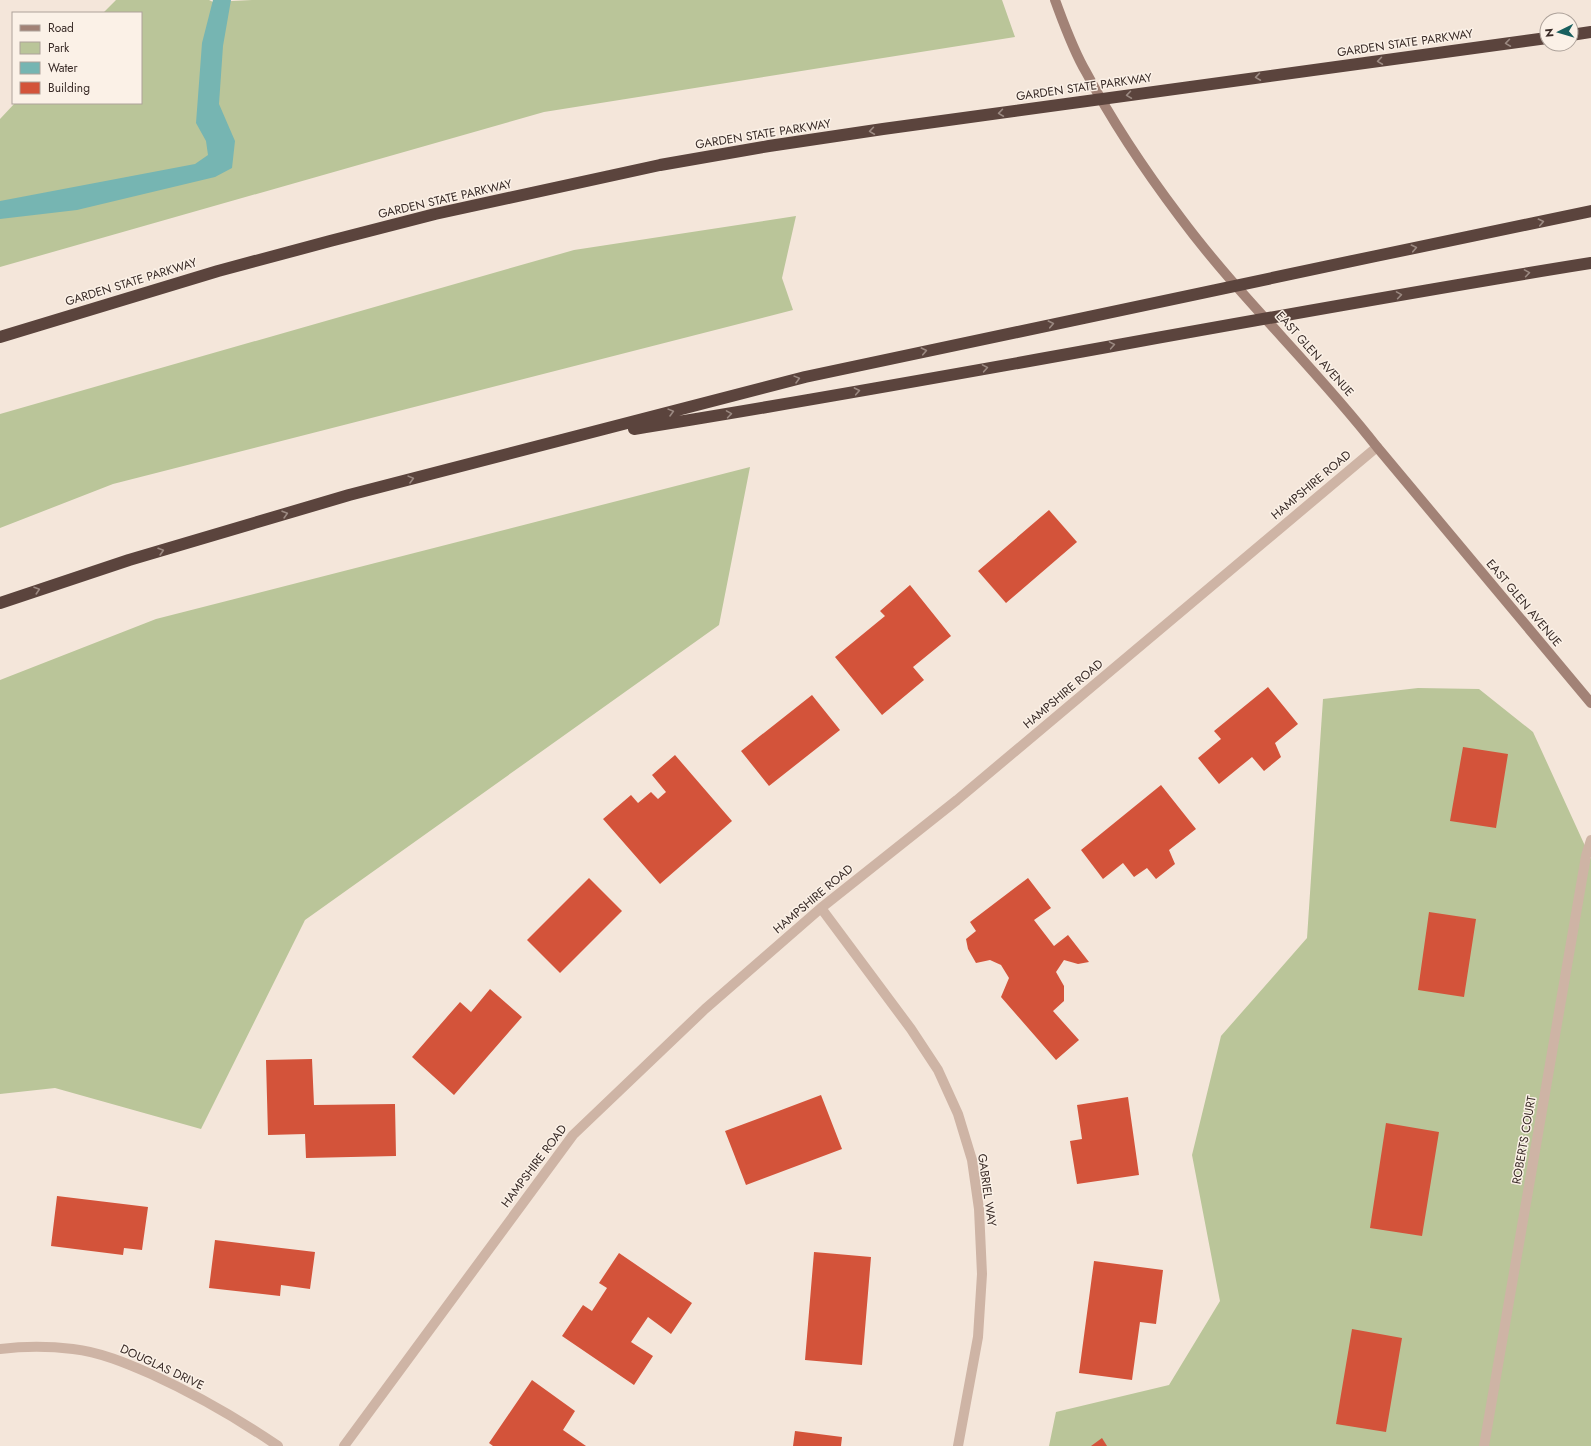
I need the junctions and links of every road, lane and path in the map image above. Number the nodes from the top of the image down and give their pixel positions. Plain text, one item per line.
1 (1056, 3) edge
2 (1591, 32) edge
3 (1579, 34) edge
4 (1539, 39) edge
5 (1591, 212) edge
6 (1591, 263) edge
7 (0, 337) edge
8 (566, 440) junction
9 (1377, 447) junction
10 (0, 603) edge
11 (1591, 703) edge
12 (1591, 840) edge
13 (821, 908) junction
14 (0, 1349) edge
15 (278, 1446) edge
16 (344, 1446) edge
17 (958, 1446) edge
18 (1484, 1446) edge

1 - 9 street, EAST GLEN AVENUE
2 - 3 highway
4 -> 7 highway, GARDEN STATE PARKWAY
8 -> 5 highway
8 -> 6 highway
10 -> 8 highway
9 - 11 street, EAST GLEN AVENUE
9 - 13 street, HAMPSHIRE ROAD
12 - 18 street, ROBERTS COURT
13 - 16 street, HAMPSHIRE ROAD
13 - 17 street, GABRIEL WAY
14 - 15 street, DOUGLAS DRIVE

